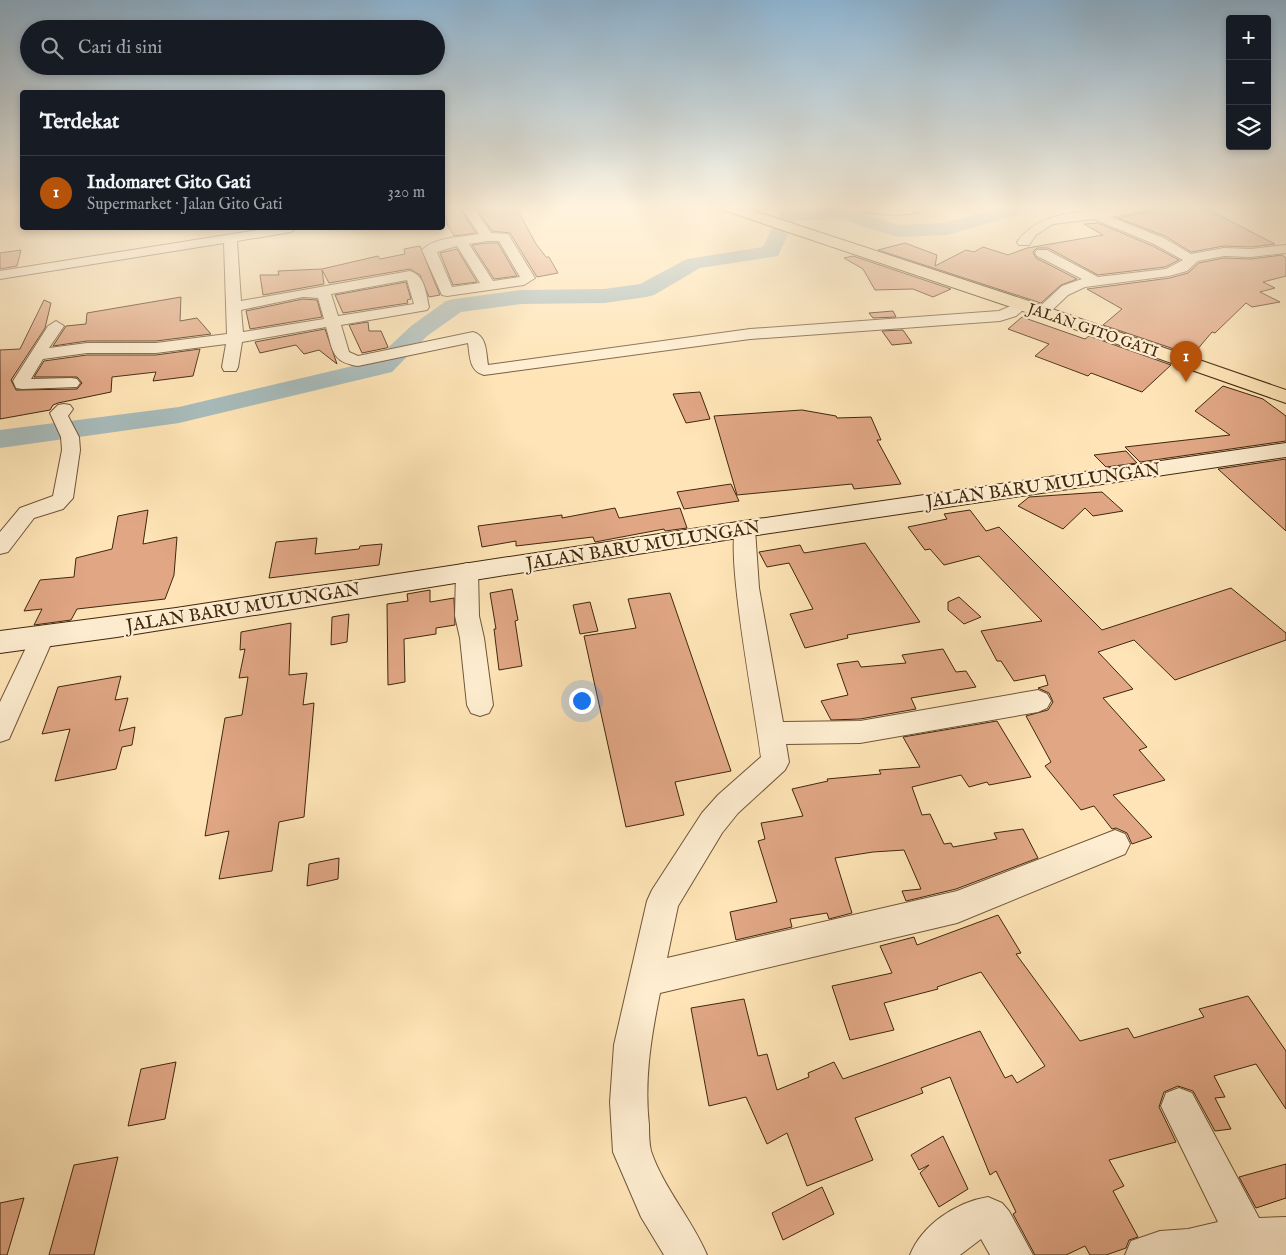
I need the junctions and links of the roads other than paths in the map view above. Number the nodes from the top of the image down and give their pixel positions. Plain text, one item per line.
1 (57, 266) edge
2 (231, 266) edge
3 (436, 266) edge
4 (476, 266) edge
5 (520, 266) edge
6 (904, 266) edge
7 (1066, 266) edge
8 (1184, 266) edge
9 (0, 275) edge
10 (1096, 281) junction
11 (490, 286) junction
12 (320, 292) junction
13 (1022, 305) junction
14 (232, 307) junction
15 (1042, 312) junction
16 (332, 323) junction
17 (56, 326) dead end
18 (94, 330) dead end
19 (235, 338) junction
20 (87, 348) junction
21 (37, 354) junction
22 (230, 367) dead end
23 (71, 383) dead end
24 (1286, 397) edge
25 (64, 409) dead end
26 (1286, 450) edge
27 (38, 508) junction
28 (0, 514) edge
29 (744, 529) junction
30 (0, 546) edge
31 (467, 571) junction
32 (42, 637) junction
33 (0, 642) edge
34 (1038, 701) dead end
35 (480, 705) dead end
36 (0, 731) edge
37 (772, 733) junction
38 (1115, 844) dead end
39 (647, 979) junction
40 (1179, 1106) dead end
41 (1246, 1237) junction
42 (1286, 1237) edge
43 (1190, 1252) edge
44 (687, 1255) edge
45 (930, 1255) edge
46 (1013, 1255) edge
47 (1145, 1255) edge

1 - 9 street
2 - 14 street
3 - 11 street
4 - 11 street
5 - 11 street
6 - 13 main road, JALAN GITO GATI
7 - 10 street
8 - 10 street
10 - 15 street
12 - 14 street
12 - 16 street
12 - 16 street
13 - 15 main road, JALAN GITO GATI
13 - 16 street
14 - 19 street
15 - 24 main road, JALAN GITO GATI
16 - 19 street
17 - 21 street
18 - 20 street
19 - 20 street
19 - 22 street
20 - 21 street
21 - 23 street
25 - 27 street
26 - 29 main road, JALAN BARU MULUNGAN
27 - 28 street
27 - 30 street
29 - 31 main road, JALAN BARU MULUNGAN
29 - 37 street
31 - 32 main road, JALAN BARU MULUNGAN
31 - 35 street
32 - 33 main road, JALAN BARU MULUNGAN
32 - 36 street
34 - 37 street
37 - 39 street
38 - 39 street
39 - 44 street
40 - 41 street
41 - 42 street
41 - 43 street
43 - 47 street
45 - 46 street

